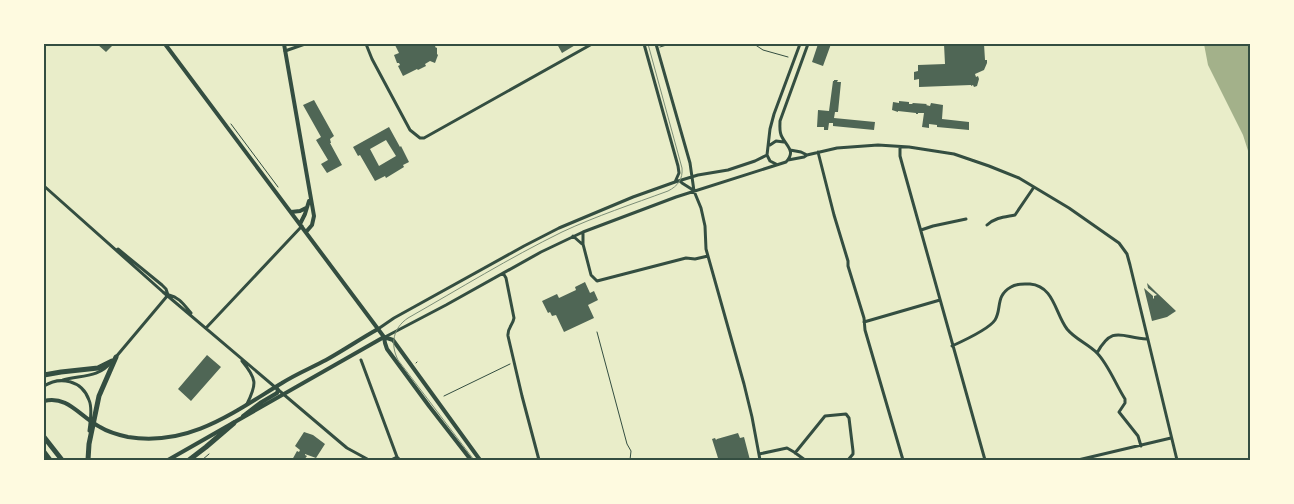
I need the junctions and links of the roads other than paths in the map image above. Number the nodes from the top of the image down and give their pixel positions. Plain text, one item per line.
1 (165, 44) edge
2 (284, 44) edge
3 (305, 44) edge
4 (366, 44) edge
5 (592, 44) edge
6 (644, 44) edge
7 (656, 44) edge
8 (800, 44) edge
9 (808, 44) edge
10 (285, 51) junction
11 (787, 144) junction
12 (768, 146) junction
13 (900, 146) junction
14 (790, 150) junction
15 (818, 152) junction
16 (767, 155) junction
17 (806, 155) junction
18 (788, 160) junction
19 (776, 164) junction
20 (679, 173) junction
21 (693, 177) junction
22 (680, 181) junction
23 (675, 182) junction
24 (44, 186) edge
25 (1034, 187) junction
26 (694, 191) junction
27 (310, 197) junction
28 (308, 206) junction
29 (291, 212) junction
30 (305, 214) junction
31 (314, 216) junction
32 (966, 219) dead end
33 (301, 225) junction
34 (987, 225) dead end
35 (921, 230) junction
36 (306, 232) junction
37 (583, 232) junction
38 (573, 236) junction
39 (583, 244) junction
40 (708, 256) junction
41 (503, 273) junction
42 (168, 295) junction
43 (940, 300) junction
44 (864, 322) junction
45 (206, 328) junction
46 (378, 329) junction
47 (384, 337) junction
48 (1147, 339) junction
49 (952, 346) junction
50 (1097, 353) junction
51 (237, 354) junction
52 (116, 357) junction
53 (361, 360) dead end
54 (112, 361) junction
55 (44, 375) edge
56 (63, 380) junction
57 (44, 386) edge
58 (276, 387) junction
59 (284, 394) junction
60 (44, 401) edge
61 (247, 405) junction
62 (236, 422) junction
63 (44, 437) edge
64 (1171, 438) junction
65 (88, 444) junction
66 (1141, 446) junction
67 (44, 452) edge
68 (795, 452) junction
69 (759, 454) junction
70 (398, 459) edge
71 (50, 460) edge
72 (62, 460) edge
73 (88, 460) edge
74 (168, 460) edge
75 (189, 460) edge
76 (369, 460) edge
77 (391, 460) edge
78 (471, 460) edge
79 (480, 460) edge
80 (539, 460) edge
81 (760, 460) edge
82 (804, 460) edge
83 (848, 460) edge
84 (903, 460) edge
85 (985, 460) edge
86 (1078, 460) edge
87 (1177, 460) edge

1 - 29 street
2 - 10 street
3 - 10 street
4 - 5 street
6 - 20 street
7 - 21 street
8 - 12 street
9 - 11 street
10 - 27 street
11 - 12 street
11 - 14 street
12 - 16 street
13 - 15 street
13 - 25 street
13 - 35 street
14 - 17 street
14 - 18 street
15 - 17 street
15 - 44 street
16 - 19 street
16 - 21 street
17 - 18 street
18 - 19 street
19 - 26 street
20 - 22 street
20 - 23 street
21 - 22 street
21 - 26 street
22 - 23 street
22 - 26 street
23 - 46 street
24 - 42 street
25 - 34 street
25 - 48 street
26 - 37 street
26 - 40 street
27 - 28 street
27 - 31 street
28 - 29 street
28 - 30 street
29 - 33 street
30 - 31 street
30 - 33 street
31 - 36 street
32 - 35 street
33 - 36 street
33 - 45 street
35 - 43 street
36 - 46 street
37 - 38 street
37 - 39 street
38 - 39 street
38 - 41 street
39 - 40 street
40 - 69 street
41 - 47 street
41 - 80 street
42 - 45 street
42 - 52 street
43 - 44 street
43 - 49 street
44 - 84 street
45 - 51 street
46 - 47 street
46 - 58 street
47 - 59 street
47 - 78 street
47 - 79 street
48 - 50 street
48 - 64 street
49 - 50 street
49 - 85 street
50 - 66 street
51 - 58 street
51 - 61 street
52 - 54 street
52 - 65 highway
53 - 70 street
54 - 55 highway
54 - 56 street
56 - 57 street
56 - 65 street
58 - 59 street
58 - 61 street
58 - 62 street
59 - 62 street
59 - 76 street
60 - 61 street
62 - 74 street
62 - 75 highway
63 - 72 highway
64 - 66 street
64 - 87 street
65 - 73 highway
66 - 86 street
67 - 71 highway
68 - 69 street
68 - 82 street
68 - 83 street
69 - 81 street
70 - 77 street

